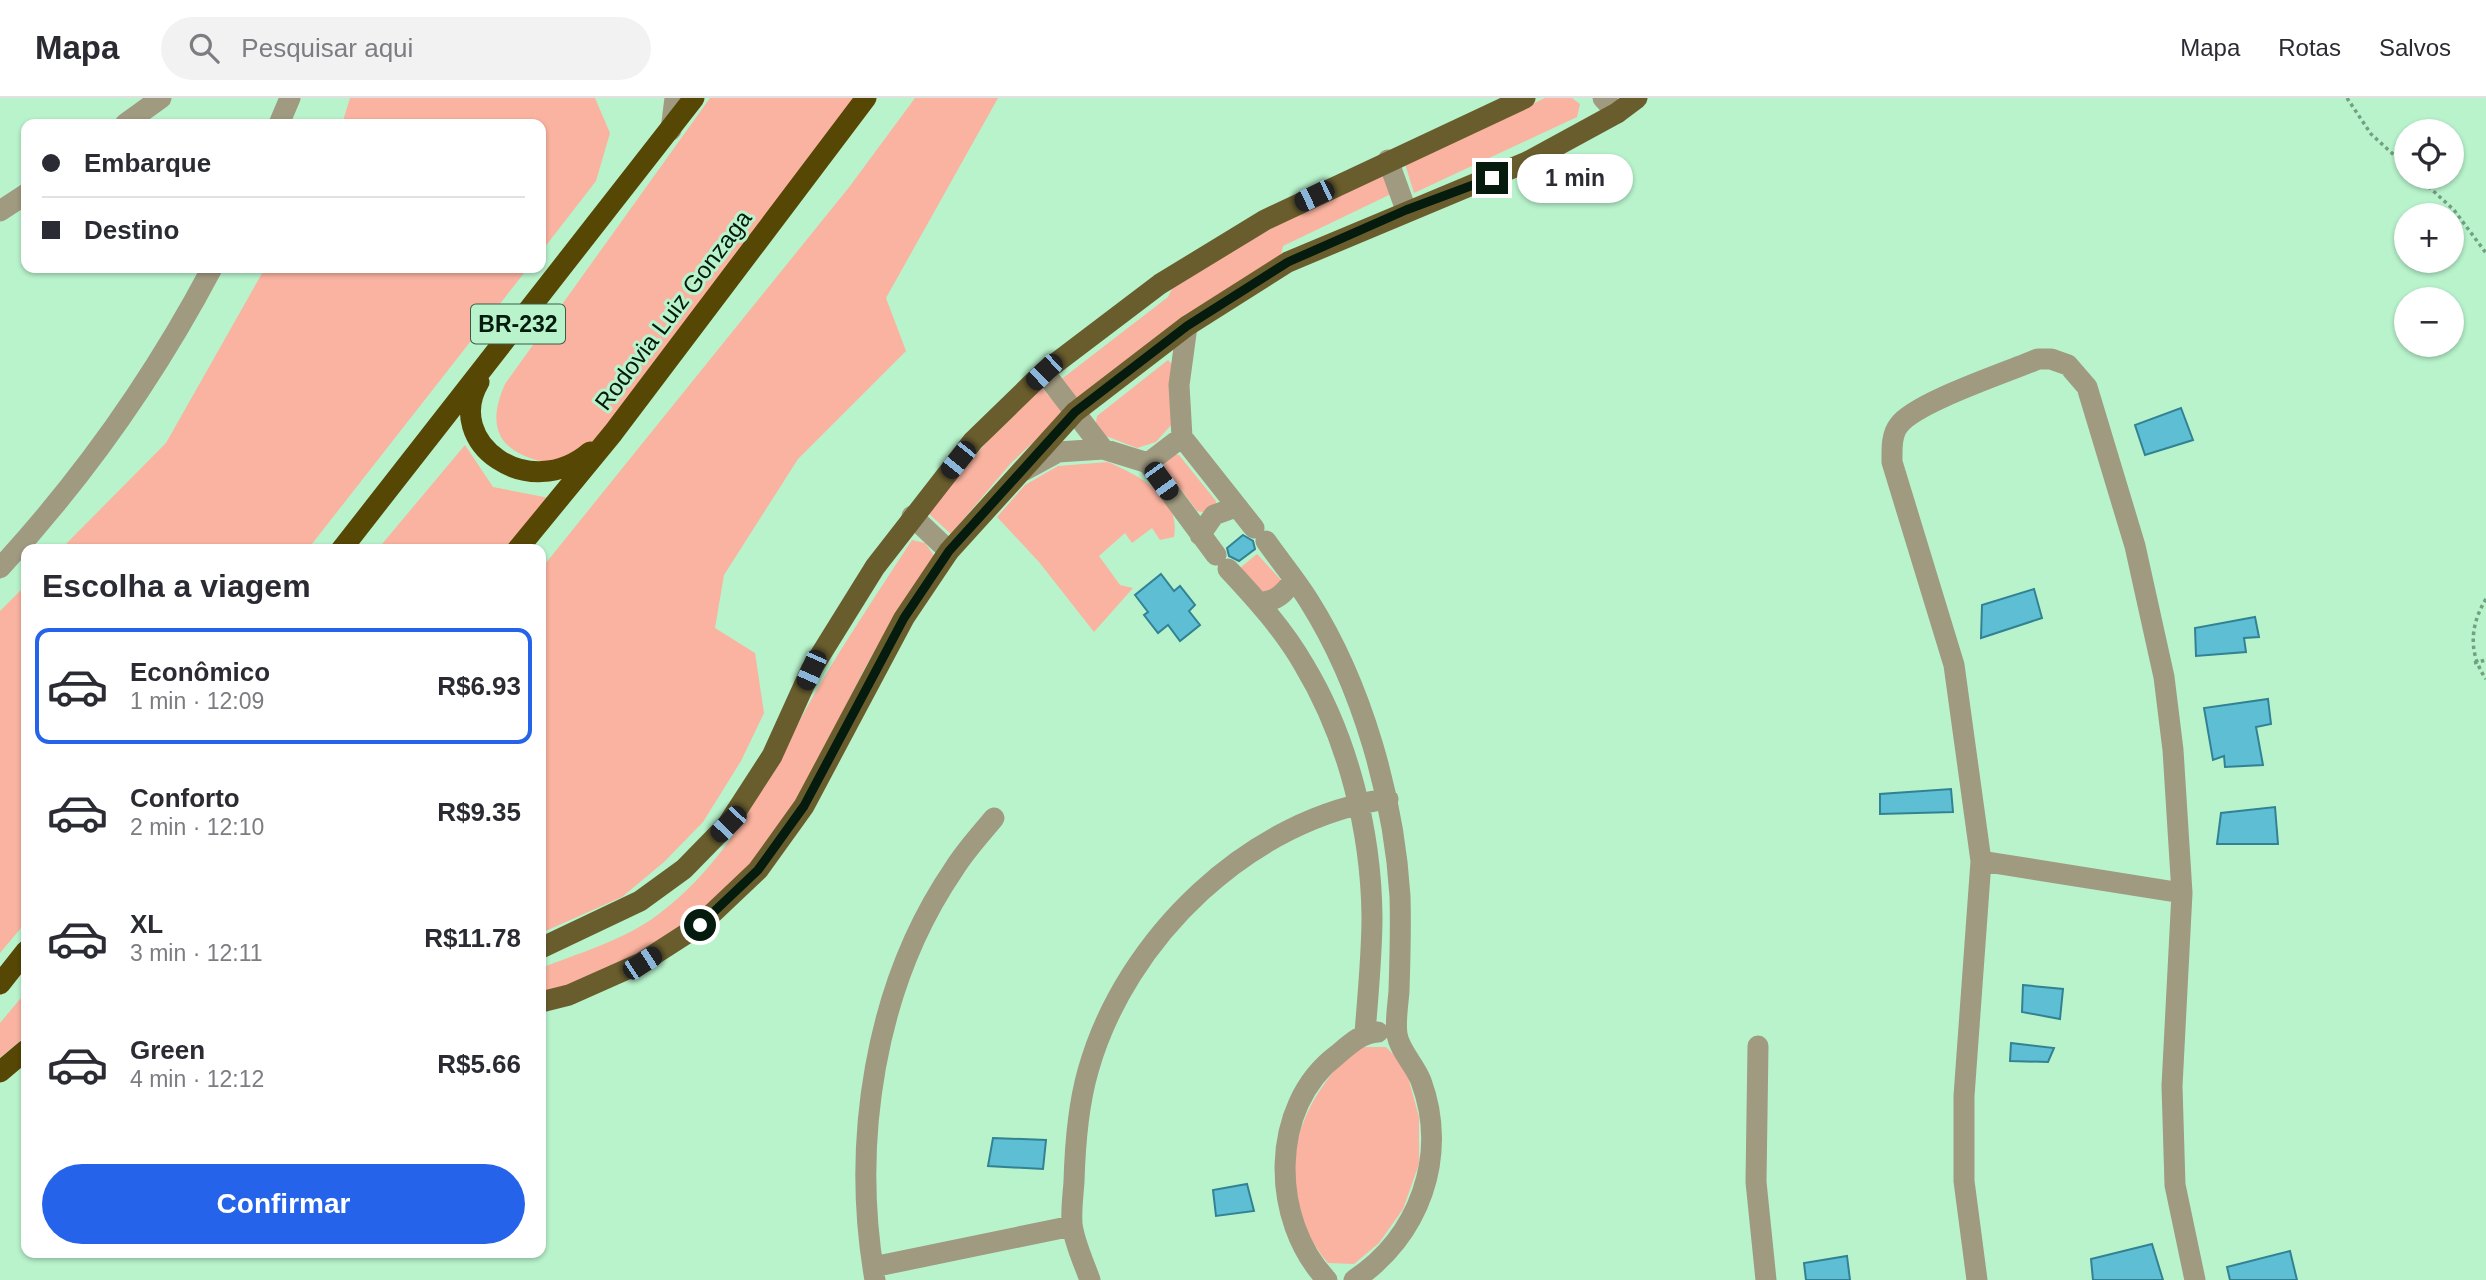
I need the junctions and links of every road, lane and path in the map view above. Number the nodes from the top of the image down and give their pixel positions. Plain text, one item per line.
1 (161, 98) edge
2 (290, 98) edge
3 (675, 98) edge
4 (694, 98) edge
5 (866, 98) edge
6 (1525, 98) edge
7 (1637, 98) edge
8 (2347, 98) edge
9 (1610, 105) edge
10 (132, 119) edge
11 (281, 119) edge
12 (671, 130) junction
13 (2394, 155) edge
14 (1388, 160) junction
15 (2431, 189) edge
16 (21, 197) edge
17 (1406, 210) junction
18 (0, 211) edge
19 (2486, 253) edge
20 (209, 273) edge
21 (1187, 326) junction
22 (504, 342) junction
23 (1044, 372) junction
24 (1075, 412) junction
25 (613, 433) junction
26 (1182, 437) junction
27 (1103, 449) junction
28 (1148, 463) junction
29 (1014, 477) junction
30 (1236, 507) junction
31 (912, 516) junction
32 (1200, 535) junction
33 (21, 544) edge
34 (21, 544) edge
35 (346, 544) edge
36 (522, 544) edge
37 (949, 551) junction
38 (0, 568) edge
39 (1294, 579) junction
40 (2486, 599) edge
41 (1259, 602) junction
42 (2486, 660) edge
43 (2474, 663) junction
44 (2486, 678) edge
45 (1388, 799) junction
46 (1356, 803) junction
47 (994, 818) dead end
48 (1981, 861) junction
49 (2182, 893) junction
50 (546, 946) edge
51 (21, 957) edge
52 (0, 984) edge
53 (546, 1001) edge
54 (1366, 1033) junction
55 (1397, 1035) junction
56 (1758, 1046) dead end
57 (21, 1054) edge
58 (0, 1072) edge
59 (1072, 1226) junction
60 (874, 1274) edge
61 (1090, 1280) edge
62 (1326, 1280) edge
63 (1354, 1280) edge
64 (1766, 1280) edge
65 (1977, 1280) edge
66 (2195, 1280) edge

1 - 10 street
2 - 11 street
3 - 12 street
4 - 12 highway, BR-232
5 - 25 highway, Rodovia Luiz Gonzaga
6 - 14 main road
7 - 9 main road
8 - 13 path
9 - 17 main road
12 - 22 highway, BR-232
14 - 17 street
14 - 23 main road
15 - 19 path
16 - 18 street
17 - 21 main road
20 - 33 street
21 - 24 main road
21 - 26 street
22 - 25 highway
22 - 35 highway, BR-232
23 - 24 street
23 - 31 main road
24 - 27 street
24 - 29 main road
25 - 36 highway, Rodovia Luiz Gonzaga
26 - 28 street
26 - 30 street
27 - 28 street
27 - 29 street
28 - 32 street
29 - 37 main road
30 - 32 street
30 - 39 street
31 - 37 street
31 - 50 main road
32 - 41 street
34 - 38 street
37 - 53 main road
39 - 41 street
39 - 45 street
40 - 43 path
41 - 46 street
42 - 43 path
43 - 44 path
45 - 46 street
45 - 55 street
46 - 54 street
46 - 59 street
47 - 60 street
48 - 49 street
48 - 49 street
48 - 65 street
49 - 66 street
51 - 52 highway
54 - 55 street
54 - 62 street
55 - 63 street
56 - 64 street
57 - 58 highway
59 - 60 street
59 - 61 street

